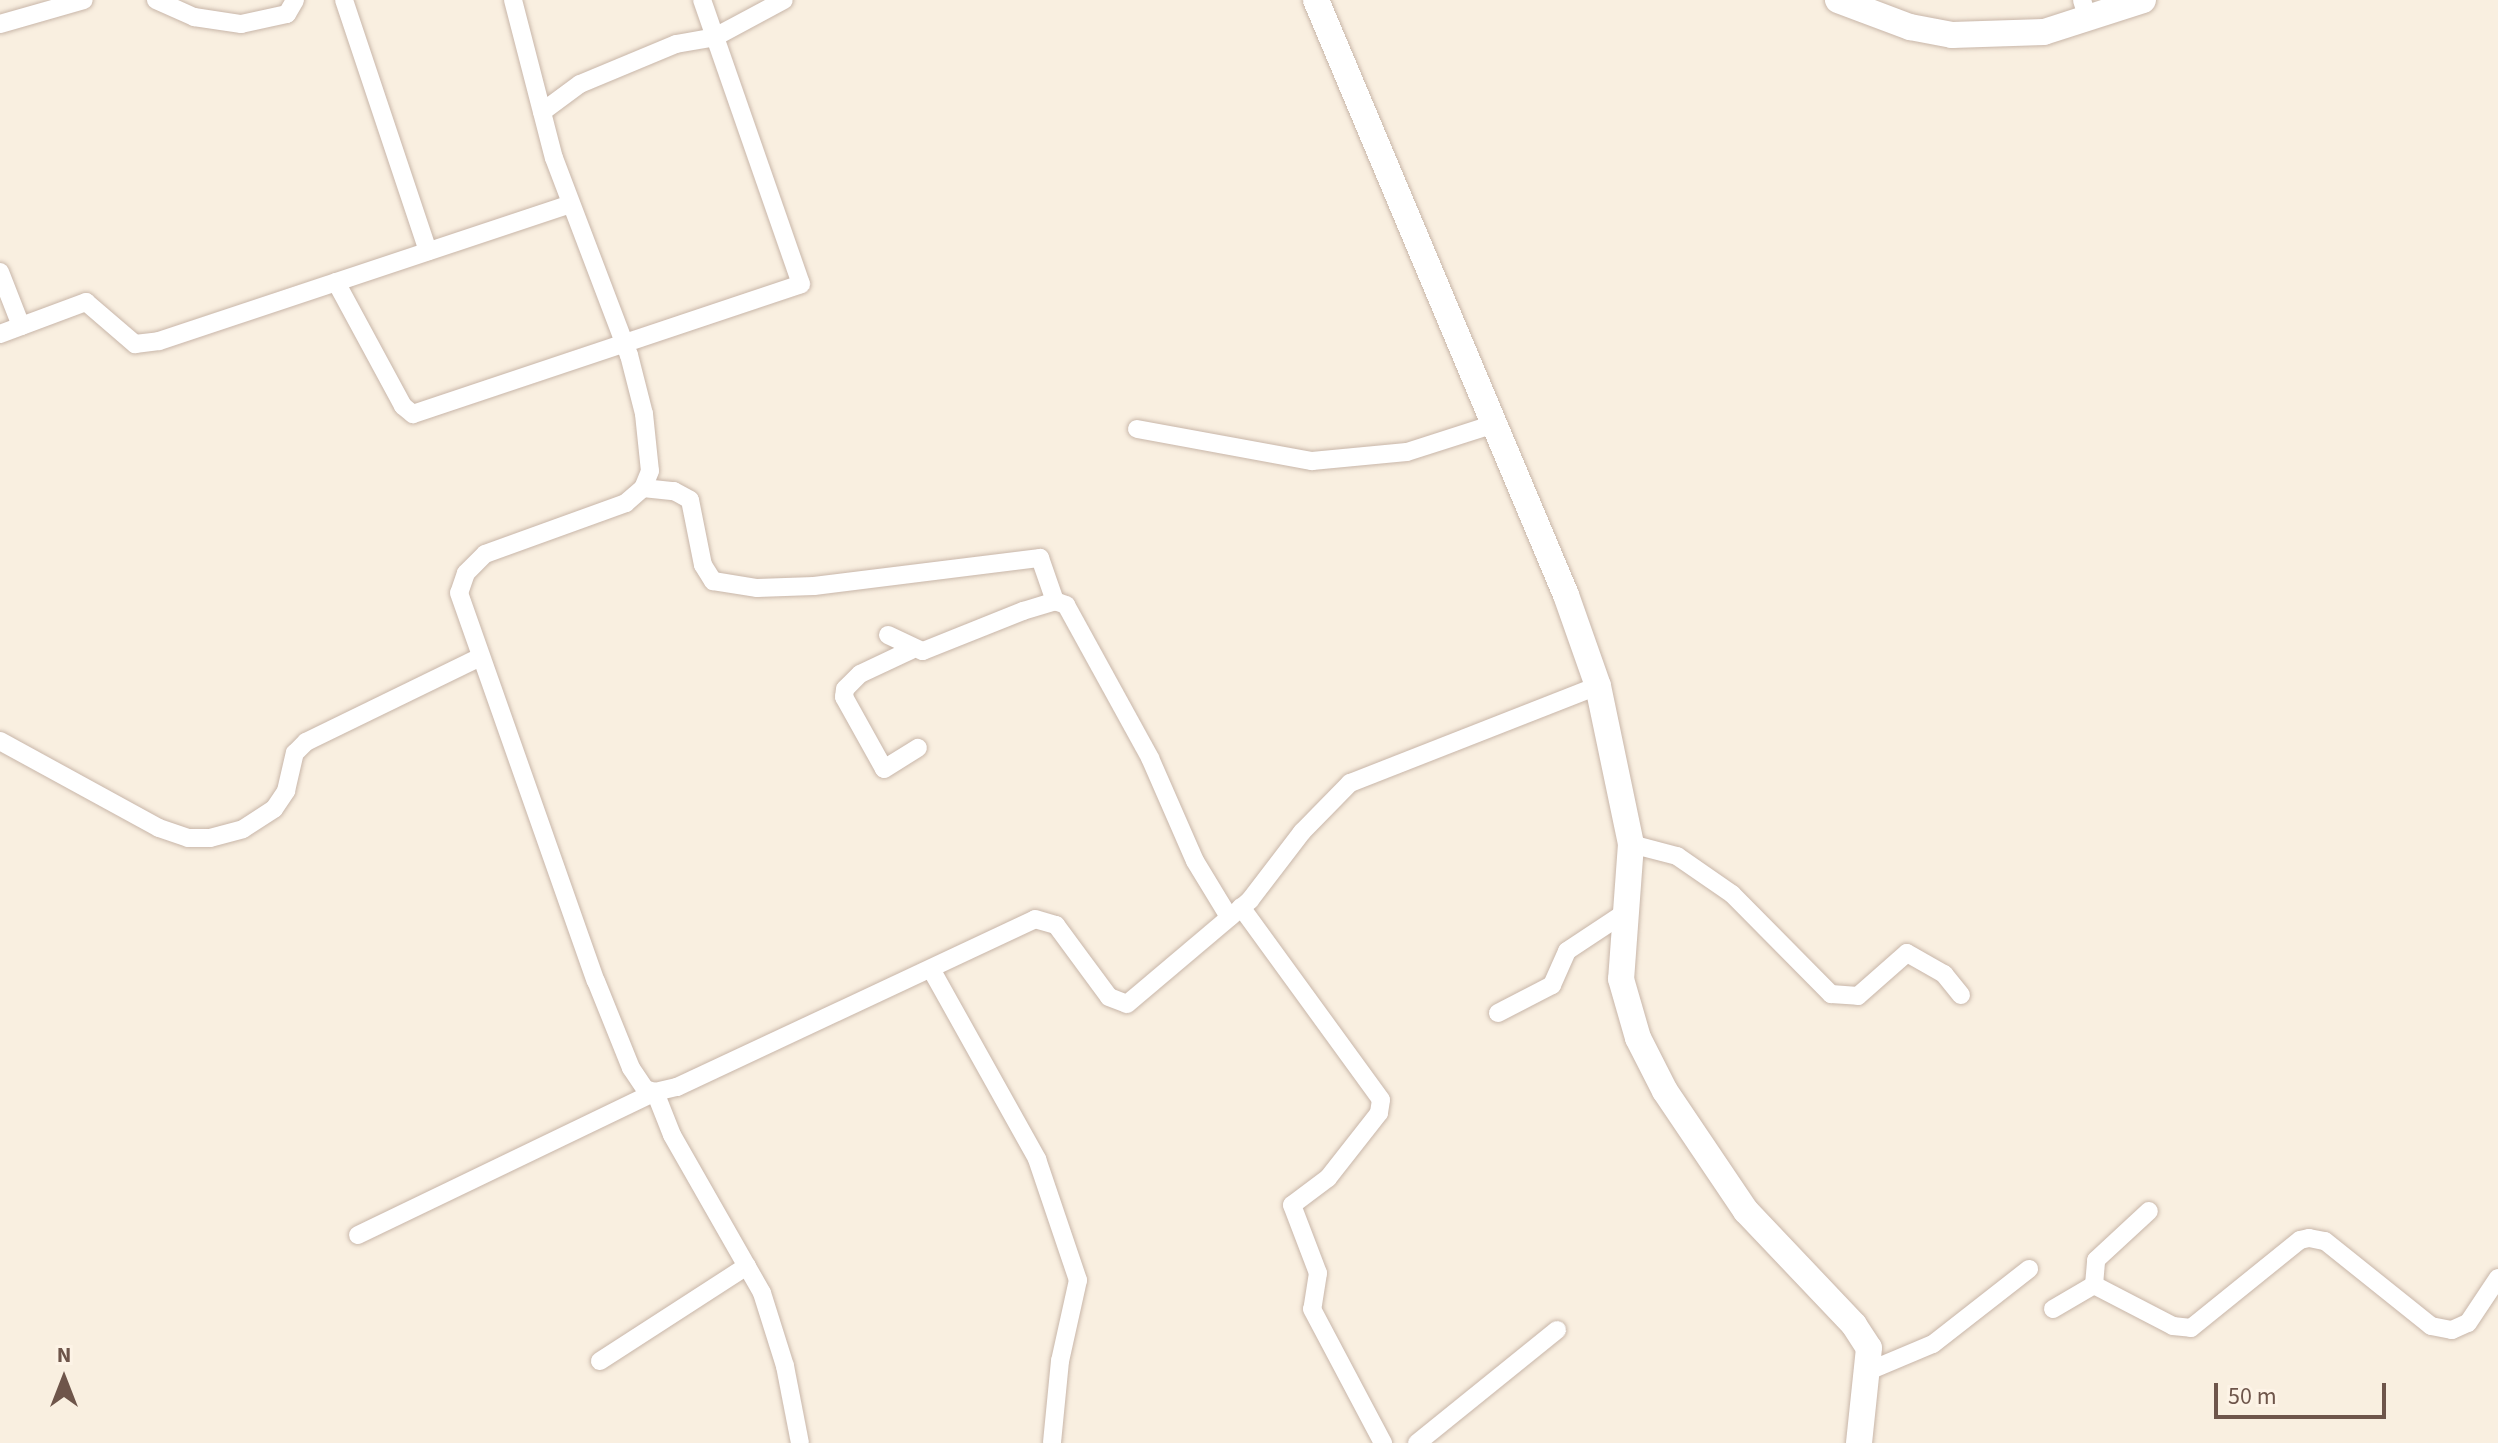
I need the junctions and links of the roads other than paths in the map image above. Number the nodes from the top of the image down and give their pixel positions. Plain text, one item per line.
1 (84, 0) edge
2 (156, 0) edge
3 (295, 0) edge
4 (344, 0) edge
5 (513, 0) edge
6 (702, 0) edge
7 (784, 0) edge
8 (1316, 0) edge
9 (1838, 0) edge
10 (2143, 0) edge
11 (2085, 10) edge
12 (0, 24) edge
13 (715, 37) junction
14 (542, 112) junction
15 (569, 205) junction
16 (428, 251) junction
17 (0, 272) edge
18 (336, 282) junction
19 (21, 326) junction
20 (0, 334) edge
21 (625, 344) junction
22 (1491, 425) junction
23 (1137, 429) dead end
24 (643, 488) junction
25 (1055, 601) junction
26 (888, 635) dead end
27 (911, 650) junction
28 (478, 658) junction
29 (1598, 686) junction
30 (0, 741) edge
31 (918, 748) dead end
32 (1631, 844) junction
33 (1235, 912) junction
34 (1623, 914) junction
35 (931, 969) junction
36 (1961, 995) dead end
37 (1498, 1013) dead end
38 (655, 1092) junction
39 (2149, 1211) dead end
40 (358, 1235) dead end
41 (747, 1266) junction
42 (2029, 1269) dead end
43 (2498, 1278) edge
44 (2094, 1285) junction
45 (2053, 1309) dead end
46 (1557, 1330) dead end
47 (600, 1361) dead end
48 (1871, 1370) junction
49 (800, 1443) edge
50 (1052, 1443) edge
51 (1383, 1443) edge
52 (1417, 1443) edge
53 (1859, 1443) edge

1 - 12 street
2 - 3 street
4 - 16 street
5 - 14 street
6 - 13 street
7 - 13 street
8 - 22 main road
9 - 11 main road
10 - 11 main road
13 - 14 street
13 - 21 street
14 - 15 street
15 - 16 street
15 - 21 street
16 - 18 street
17 - 19 street
18 - 19 street
18 - 21 street
19 - 20 street
21 - 24 street
22 - 23 street
22 - 29 main road
24 - 25 street
24 - 28 street
25 - 27 street
25 - 33 street
26 - 27 street
27 - 31 street
28 - 30 street
28 - 38 street
29 - 32 main road
29 - 33 street
32 - 34 main road
32 - 36 street
33 - 35 street
33 - 51 street
34 - 37 street
34 - 48 main road
35 - 38 street
35 - 50 street
38 - 40 street
38 - 41 street
39 - 44 street
41 - 47 street
41 - 49 street
42 - 48 street
43 - 44 street
44 - 45 street
46 - 52 street
48 - 53 main road

